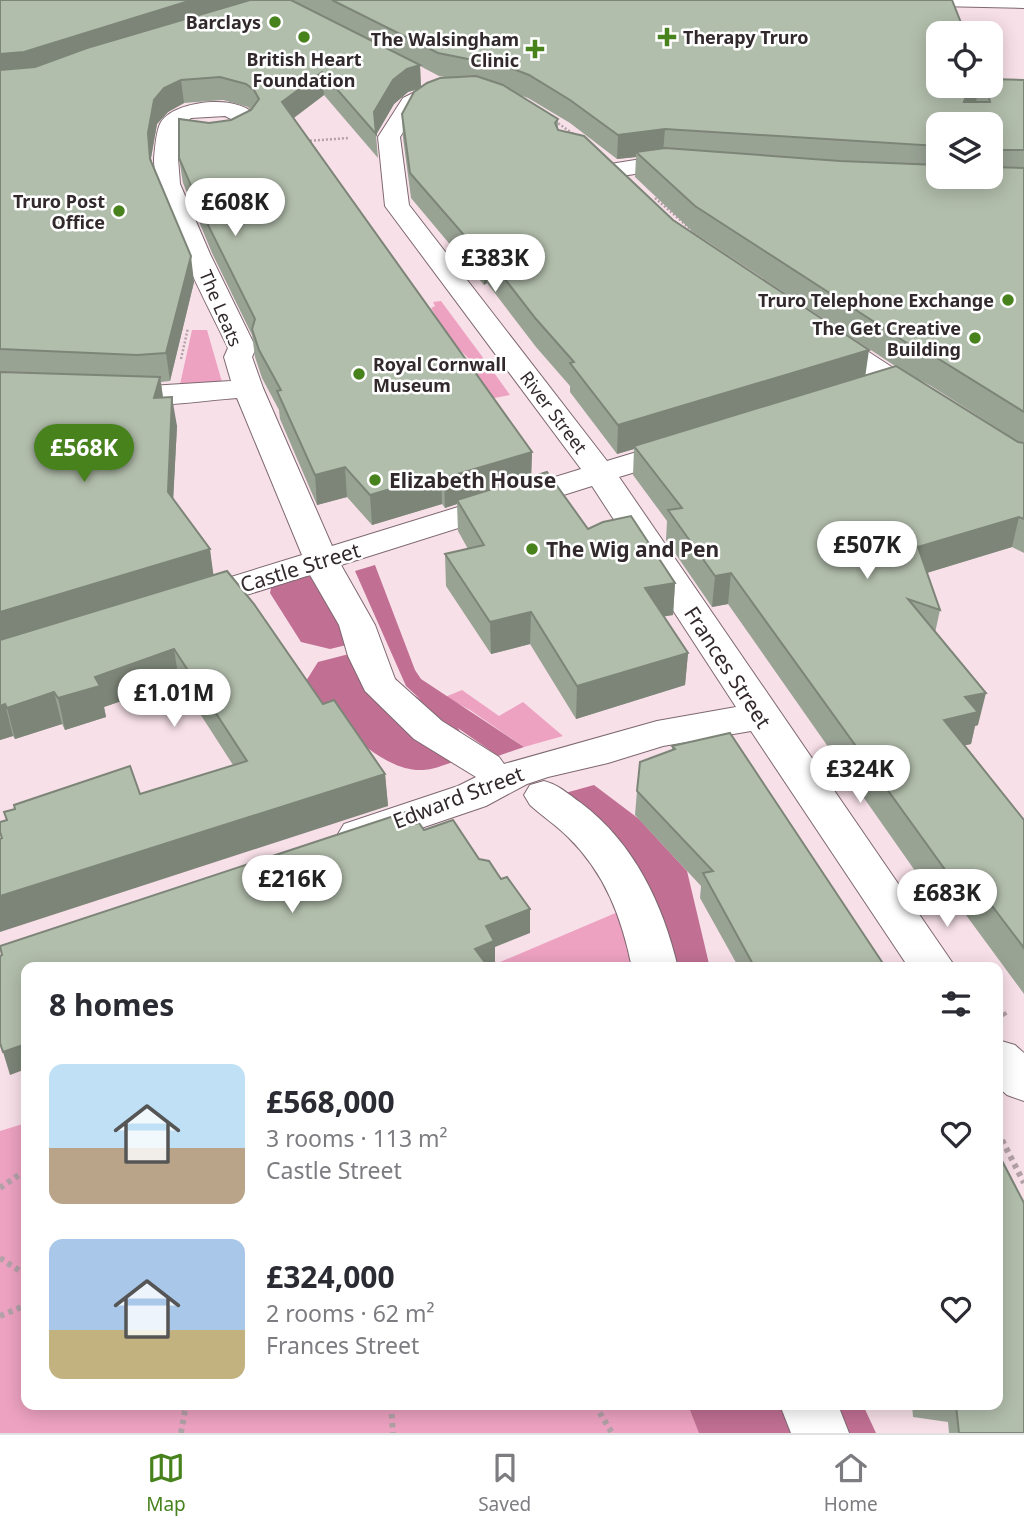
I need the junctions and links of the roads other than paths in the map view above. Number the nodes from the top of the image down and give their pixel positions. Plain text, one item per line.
1 (937, 0) edge
2 (1024, 2) edge
3 (464, 93) edge
4 (172, 129) dead end
5 (711, 166) edge
6 (641, 192) edge
7 (805, 322) edge
8 (894, 381) junction
9 (248, 388) junction
10 (88, 394) edge
11 (854, 394) edge
12 (952, 414) edge
13 (707, 439) edge
14 (600, 473) junction
15 (321, 561) junction
16 (154, 613) edge
17 (761, 718) junction
18 (485, 766) dead end
19 (544, 795) dead end
20 (328, 844) edge
21 (654, 962) edge
22 (929, 962) edge
23 (1003, 1063) edge
24 (1024, 1081) edge
25 (810, 1410) edge
26 (820, 1433) edge

1 - 2 street
3 - 14 street, River Street
4 - 9 street, The Leats
5 - 6 street
7 - 8 street
8 - 11 street
8 - 12 street
9 - 10 street
9 - 15 street, The Leats
13 - 14 street, Castle Street
14 - 15 street, Castle Street
14 - 17 street, Frances Street
15 - 16 street, Castle Street
15 - 18 street, The Leats
17 - 20 street, Edward Street
17 - 22 street, Frances Street
19 - 21 street
23 - 24 street
25 - 26 street

